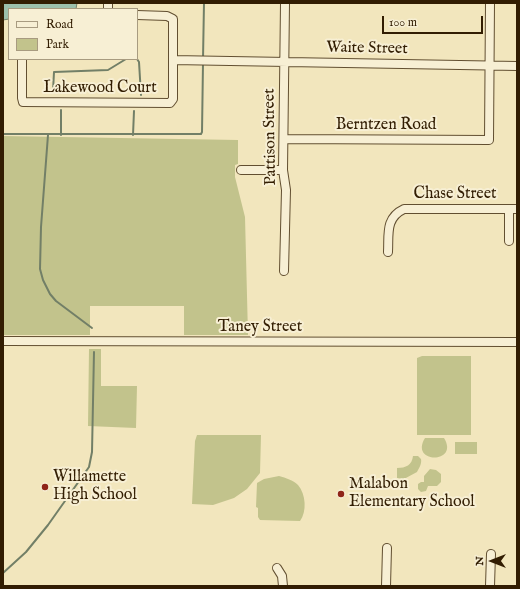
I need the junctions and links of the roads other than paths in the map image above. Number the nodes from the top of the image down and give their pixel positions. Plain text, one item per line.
1 (285, 3) edge
2 (490, 3) edge
3 (138, 15) edge
4 (22, 60) edge
5 (173, 60) junction
6 (284, 61) junction
7 (490, 66) junction
8 (517, 66) edge
9 (284, 140) junction
10 (241, 170) dead end
11 (283, 170) junction
12 (513, 209) edge
13 (509, 241) dead end
14 (388, 252) dead end
15 (284, 271) dead end
16 (3, 341) edge
17 (517, 342) edge
18 (387, 548) dead end
19 (491, 554) dead end
20 (277, 568) dead end
21 (282, 586) edge
22 (386, 586) edge
23 (490, 586) edge

1 - 6 street, Pattison Street
2 - 7 street
3 - 5 street, Lakewood Court
4 - 5 street, Lakewood Court
5 - 6 street, Waite Street
6 - 7 street, Waite Street
6 - 9 street, Pattison Street
7 - 8 street, Waite Street
7 - 9 street, Berntzen Road
9 - 11 street, Pattison Street
10 - 11 street
11 - 15 street, Pattison Street
12 - 13 street, Chase Street
12 - 14 street, Chase Street
16 - 17 street, Taney Street
18 - 22 street
19 - 23 street
20 - 21 street

